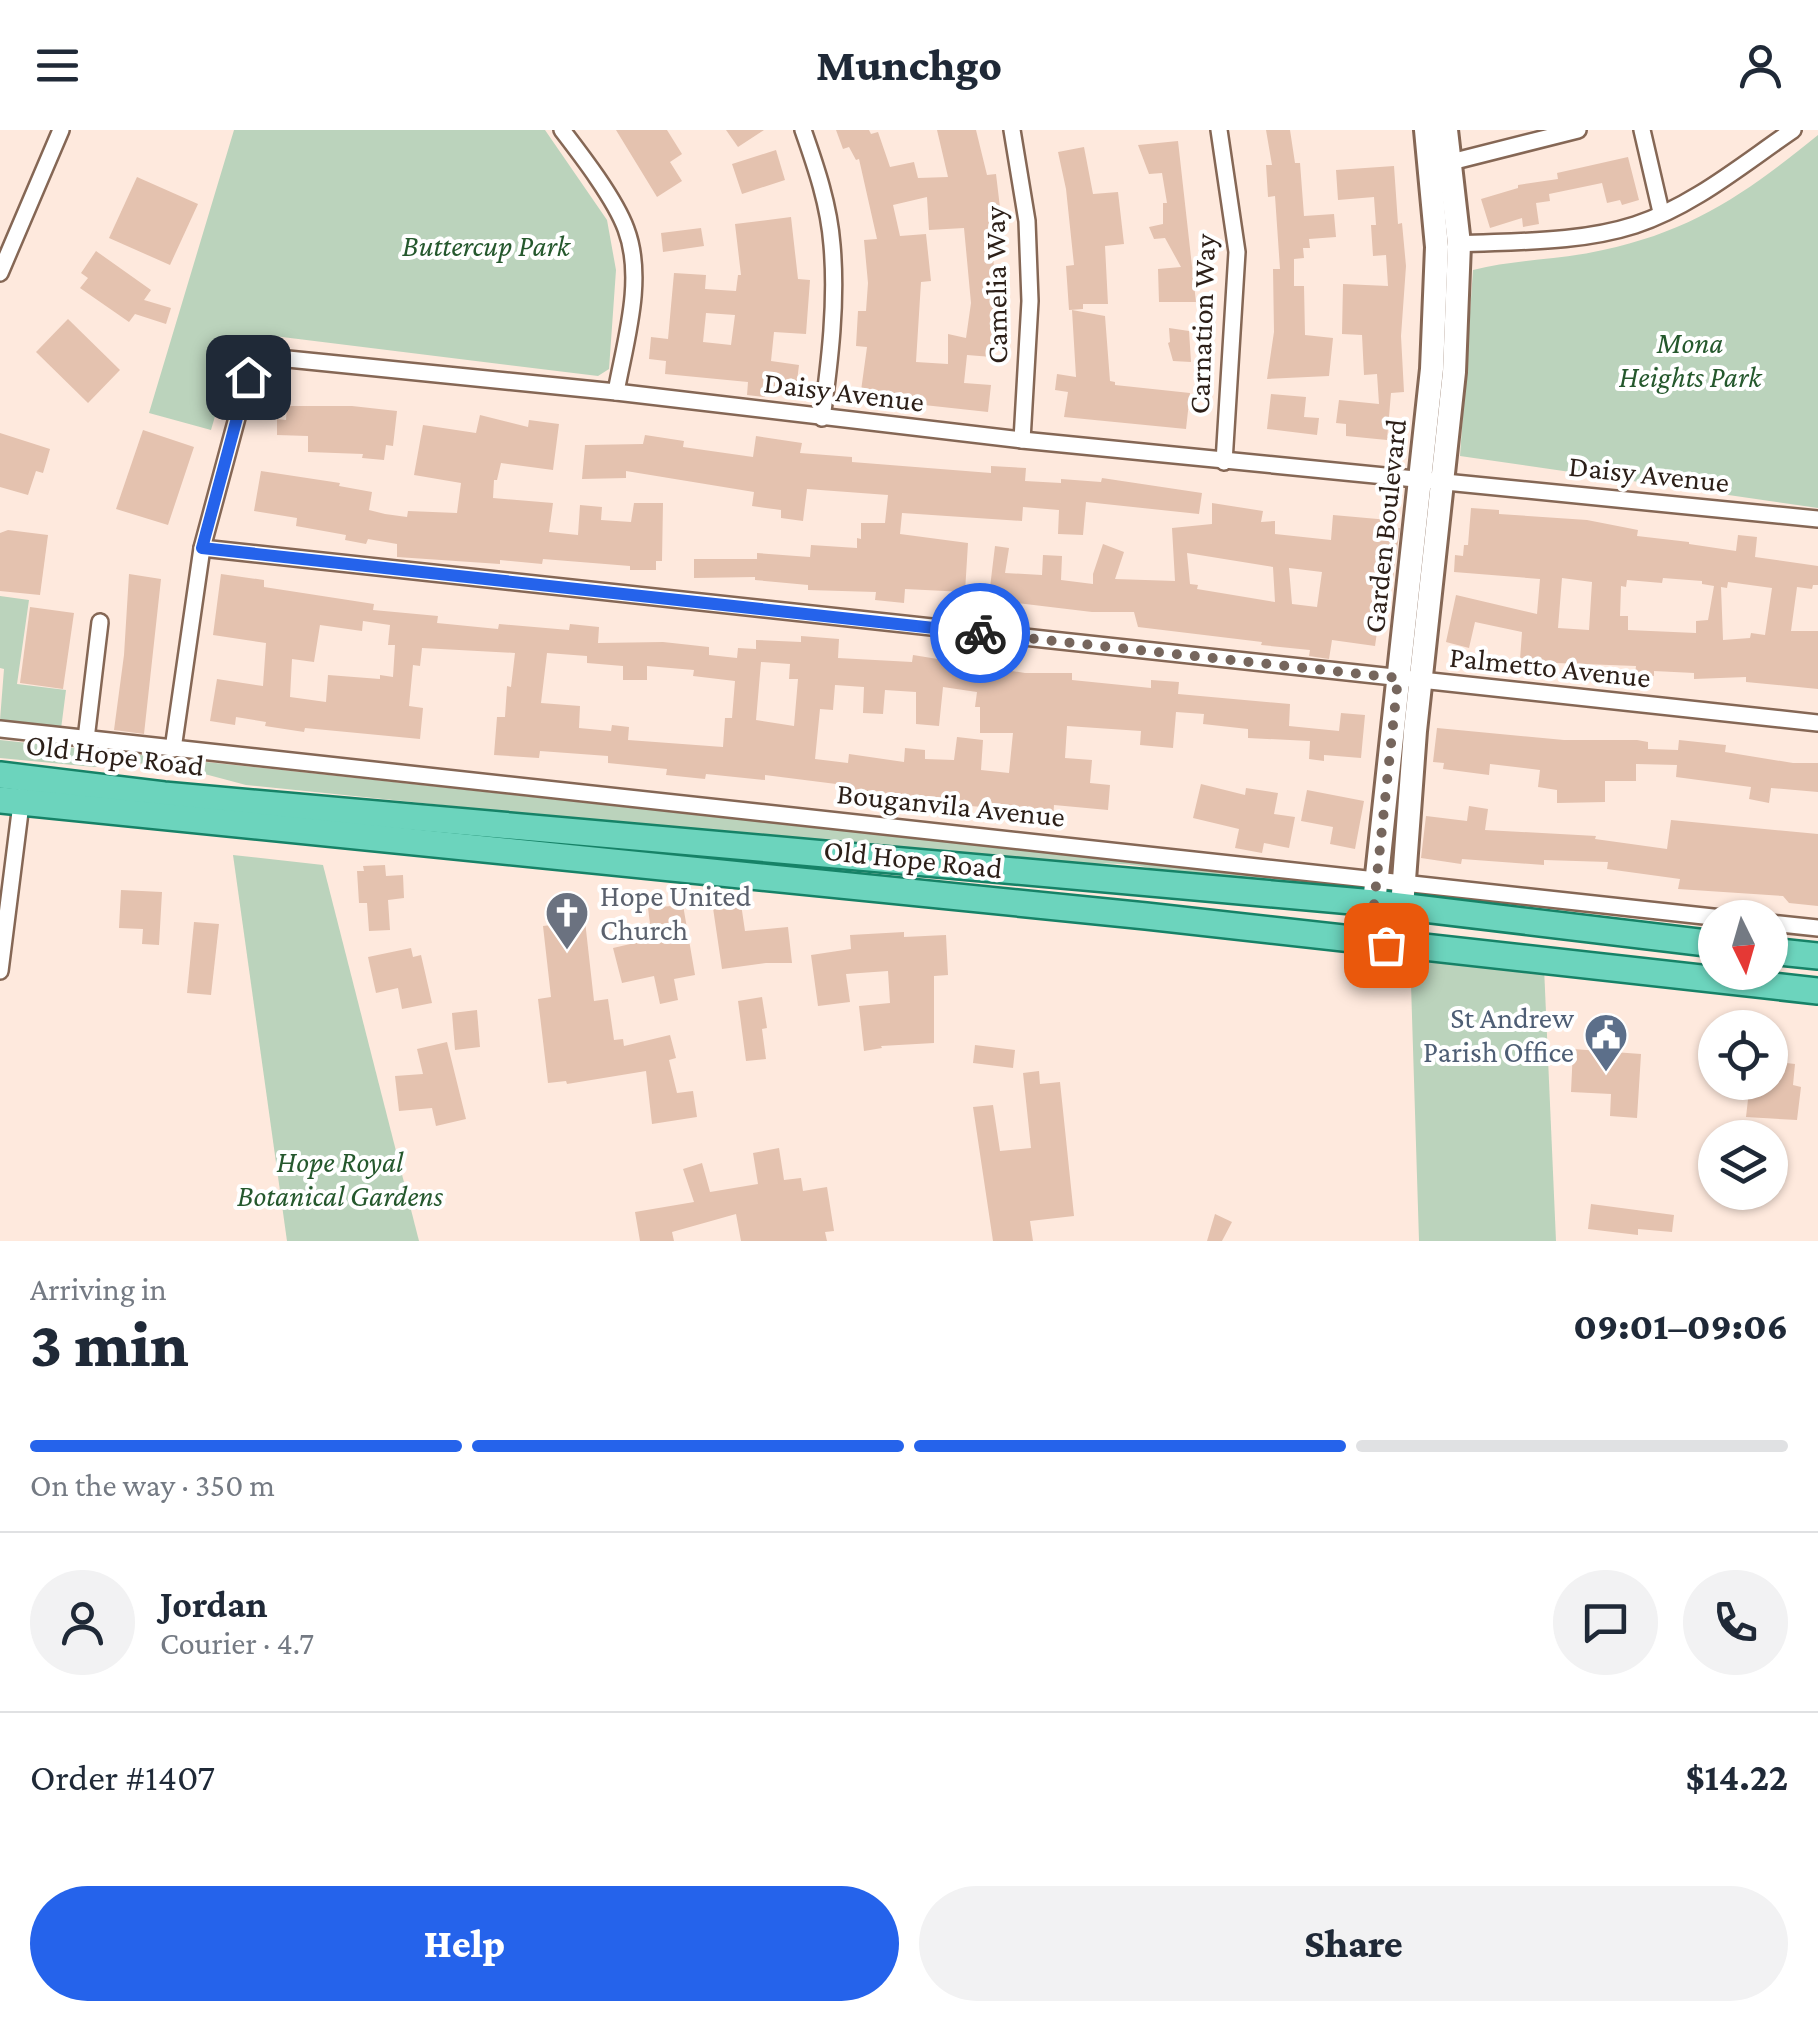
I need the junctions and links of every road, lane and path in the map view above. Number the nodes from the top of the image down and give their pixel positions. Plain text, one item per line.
1 (61, 130) edge
2 (562, 130) edge
3 (803, 130) edge
4 (1012, 130) edge
5 (1219, 130) edge
6 (1426, 130) edge
7 (1446, 130) edge
8 (1578, 130) edge
9 (1642, 130) edge
10 (1793, 130) edge
11 (1451, 162) junction
12 (1661, 212) junction
13 (1459, 244) junction
14 (0, 273) edge
15 (616, 392) junction
16 (822, 418) junction
17 (1022, 440) junction
18 (1224, 462) junction
19 (1431, 480) junction
20 (1818, 519) edge
21 (202, 548) junction
22 (100, 622) dead end
23 (1410, 680) junction
24 (1818, 722) edge
25 (0, 730) edge
26 (86, 739) junction
27 (173, 749) junction
28 (11, 789) edge
29 (1376, 891) junction
30 (1403, 894) junction
31 (1698, 916) edge
32 (1788, 925) edge
33 (1818, 928) edge
34 (1698, 941) edge
35 (1386, 945) junction
36 (1788, 953) edge
37 (1818, 956) edge
38 (0, 971) edge
39 (1818, 991) edge

1 - 14 street
2 - 15 street
3 - 16 street
4 - 17 street, Camelia Way
5 - 18 street, Carnation Way
6 - 19 street, Garden Boulevard
7 - 11 street, Garden Boulevard
8 - 11 street
9 - 12 street
10 - 12 street
11 - 13 street, Garden Boulevard
12 - 13 street
13 - 19 street, Garden Boulevard
15 - 16 street, Daisy Avenue
15 - 21 street, Daisy Avenue
16 - 17 street, Daisy Avenue
17 - 18 street, Daisy Avenue
18 - 19 street, Daisy Avenue
19 - 20 street, Daisy Avenue
19 - 23 street, Garden Boulevard
21 - 23 street, Palmetto Avenue
21 - 27 street, Daisy Avenue
22 - 26 street
23 - 24 street, Palmetto Avenue
23 - 29 street, Garden Boulevard
23 - 30 street, Garden Boulevard
25 - 26 street, Bouganvila Avenue
26 - 27 street, Bouganvila Avenue
27 - 29 street, Bouganvila Avenue
28 - 29 main road, Old Hope Road
28 - 35 main road, Old Hope Road
28 - 38 street
29 - 30 main road, Old Hope Road
29 - 35 street, Garden Boulevard
30 - 31 street
30 - 34 main road, Old Hope Road
30 - 35 street, Garden Boulevard
32 - 33 street
35 - 39 main road, Old Hope Road
36 - 37 main road

